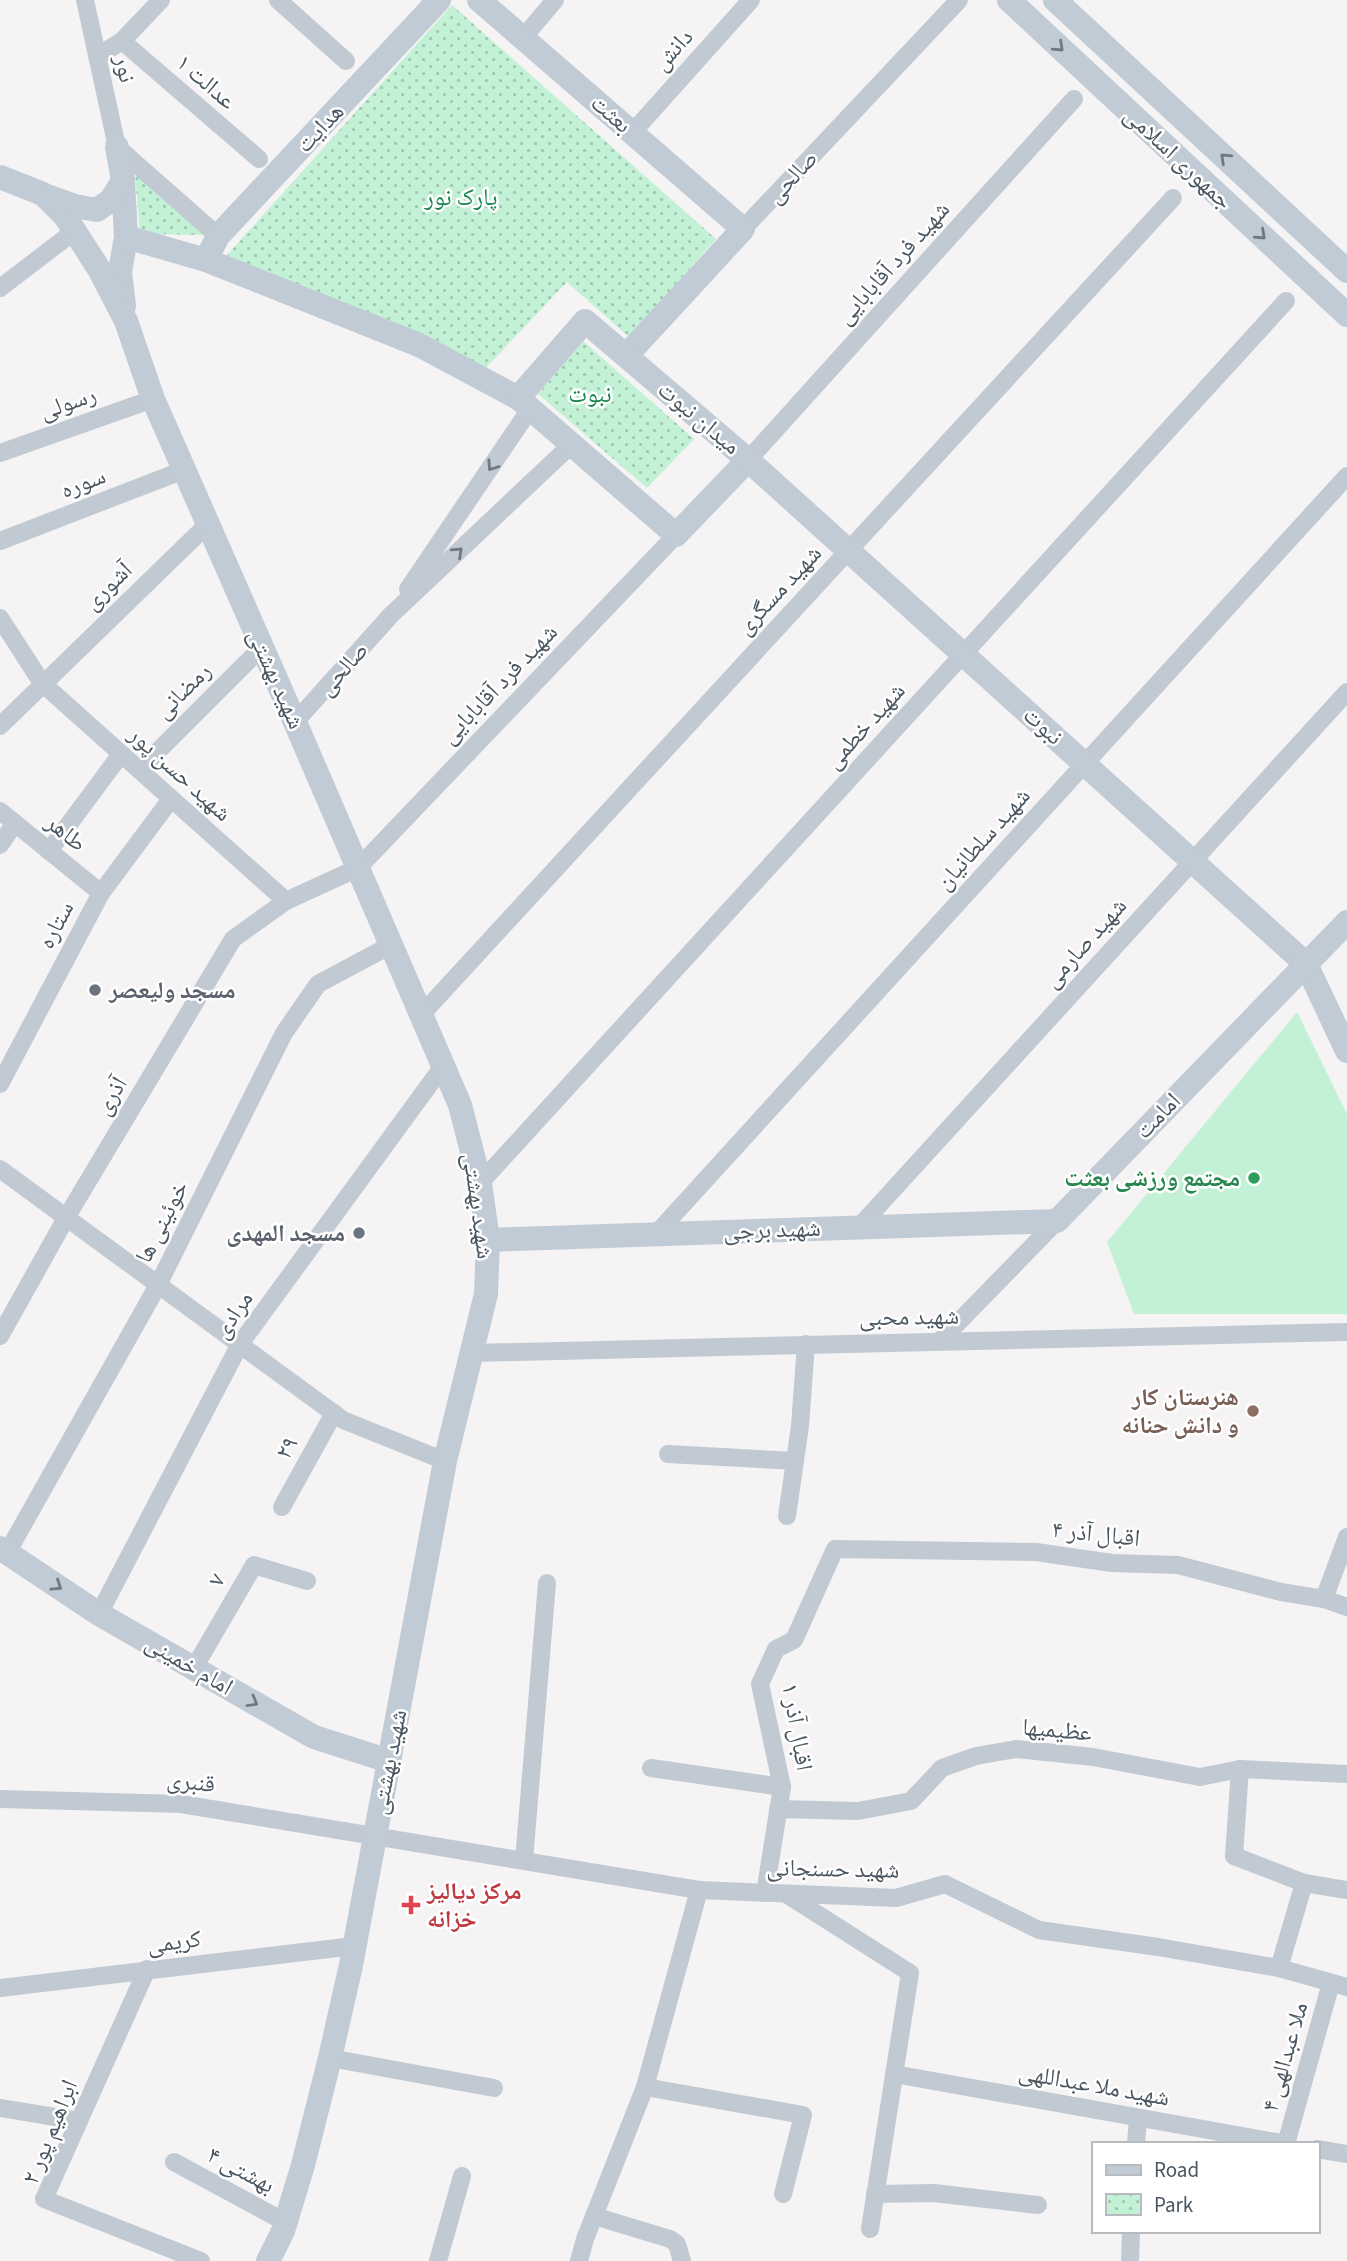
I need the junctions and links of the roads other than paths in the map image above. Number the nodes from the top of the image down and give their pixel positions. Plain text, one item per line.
1 (85, 0) edge
2 (160, 0) edge
3 (278, 0) edge
4 (439, 0) edge
5 (479, 0) edge
6 (555, 0) edge
7 (751, 0) edge
8 (959, 0) edge
9 (1009, 0) edge
10 (1055, 0) edge
11 (523, 38) junction
12 (122, 41) junction
13 (98, 56) junction
14 (346, 61) dead end
15 (1074, 99) dead end
16 (632, 133) junction
17 (117, 148) junction
18 (259, 159) dead end
19 (0, 177) edge
20 (123, 181) junction
21 (43, 194) junction
22 (1173, 198) dead end
23 (743, 229) junction
24 (76, 230) junction
25 (218, 236) junction
26 (126, 237) junction
27 (206, 260) junction
28 (1347, 271) edge
29 (0, 288) edge
30 (1286, 301) dead end
31 (1347, 316) edge
32 (125, 321) junction
33 (626, 356) junction
34 (153, 399) junction
35 (524, 404) junction
36 (571, 446) junction
37 (0, 453) edge
38 (748, 460) junction
39 (184, 470) junction
40 (1347, 476) edge
41 (208, 524) junction
42 (676, 535) junction
43 (0, 541) edge
44 (848, 550) junction
45 (391, 615) junction
46 (0, 618) edge
47 (262, 647) junction
48 (963, 654) junction
49 (42, 683) junction
50 (1347, 692) edge
51 (295, 722) junction
52 (0, 726) edge
53 (121, 754) junction
54 (1085, 763) junction
55 (139, 770) junction
56 (171, 799) junction
57 (0, 811) edge
58 (15, 823) junction
59 (0, 845) edge
60 (49, 851) junction
61 (1193, 861) junction
62 (358, 868) junction
63 (101, 893) junction
64 (286, 901) junction
65 (1347, 922) edge
66 (391, 945) junction
67 (1306, 964) junction
68 (421, 1015) junction
69 (1347, 1051) edge
70 (443, 1066) junction
71 (0, 1084) edge
72 (0, 1169) edge
73 (480, 1184) junction
74 (66, 1218) junction
75 (1056, 1221) junction
76 (859, 1227) junction
77 (656, 1234) junction
78 (488, 1240) junction
79 (158, 1285) junction
80 (1347, 1332) edge
81 (0, 1336) edge
82 (940, 1341) junction
83 (240, 1344) junction
84 (806, 1344) junction
85 (473, 1353) junction
86 (334, 1413) junction
87 (668, 1454) dead end
88 (445, 1461) junction
89 (795, 1461) junction
90 (282, 1507) dead end
91 (787, 1516) dead end
92 (1347, 1537) edge
93 (835, 1549) joint
94 (3, 1550) edge
95 (307, 1581) dead end
96 (547, 1583) dead end
97 (1324, 1599) junction
98 (1347, 1607) edge
99 (100, 1614) junction
100 (194, 1668) junction
101 (389, 1761) junction
102 (651, 1768) dead end
103 (1240, 1769) junction
104 (1347, 1774) edge
105 (782, 1787) junction
106 (0, 1799) edge
107 (778, 1809) junction
108 (375, 1835) junction
109 (524, 1860) junction
110 (1304, 1883) junction
111 (699, 1890) junction
112 (1347, 1890) edge
113 (765, 1893) junction
114 (786, 1894) junction
115 (354, 1946) junction
116 (1279, 1968) junction
117 (147, 1969) junction
118 (1339, 1985) edge
119 (0, 1988) edge
120 (330, 2058) junction
121 (894, 2074) junction
122 (645, 2087) junction
123 (494, 2088) dead end
124 (0, 2108) edge
125 (1138, 2118) junction
126 (79, 2121) junction
127 (1136, 2142) edge
128 (1276, 2142) edge
129 (1288, 2142) edge
130 (1319, 2149) edge
131 (1347, 2154) edge
132 (174, 2162) dead end
133 (462, 2176) dead end
134 (783, 2194) dead end
135 (875, 2194) junction
136 (1038, 2205) dead end
137 (594, 2216) junction
138 (285, 2222) junction
139 (870, 2229) dead end
140 (1131, 2233) edge
141 (201, 2261) edge
142 (268, 2261) edge
143 (438, 2261) edge
144 (579, 2261) edge
145 (682, 2261) edge
146 (1130, 2261) edge

1 - 13 street, نور
2 - 12 street
3 - 14 street
4 - 25 street, هدایت
5 - 11 street, بعثت
6 - 11 street
7 - 16 street, دانش
8 - 23 street, صالحی
9 -> 31 street, جمهوری اسلامی
28 -> 10 street, جمهوری اسلامی
11 - 16 street, بعثت
12 - 13 street
12 - 18 street, عدالت ۱
13 - 17 street, نور
15 - 38 street, شهید فرد آقابابایی
16 - 23 street, بعثت
17 - 20 street, شهید بهشتی
17 - 25 street
19 - 21 street, شهید بهشتی
20 - 21 street, شهید بهشتی
20 - 26 street, شهید بهشتی
21 - 24 street, شهید بهشتی
22 - 44 street, شهید مسگری
23 - 33 street, صالحی
24 - 29 street
24 - 32 street, شهید بهشتی
25 - 27 street, هدایت
26 - 27 street
26 - 32 street, شهید بهشتی
27 - 35 street
30 - 48 street, شهید خطمی
32 - 34 street, شهید بهشتی
33 - 35 street, میدان نبوت
33 - 38 street, میدان نبوت
34 - 37 street, رسولی
34 - 39 street, شهید بهشتی
35 - 36 street
35 -> 45 street, صالحی
36 - 42 street
45 -> 36 street, صالحی
38 - 42 street, میدان نبوت
38 - 44 street, نبوت
39 - 41 street, شهید بهشتی
39 - 43 street, سوره
40 - 54 street, شهید سلطانیان
41 - 47 street, شهید بهشتی
41 - 49 street, آشوری
42 - 62 street, شهید فرد آقابابایی
44 - 48 street, نبوت
44 - 68 street, شهید مسگری
45 - 51 street, صالحی
46 - 49 street, شهید حسن پور
47 - 51 street, شهید بهشتی
47 - 55 street, رمضانی
48 - 54 street, نبوت
48 - 73 street, شهید خطمی
49 - 52 street, آشوری
49 - 53 street, شهید حسن پور
50 - 61 street, شهید صارمی
51 - 62 street, شهید بهشتی
53 - 55 street, شهید حسن پور
53 - 60 street
54 - 61 street, نبوت
54 - 77 street, شهید سلطانیان
55 - 56 street, شهید حسن پور
56 - 63 street, ستاره
56 - 64 street, شهید حسن پور
57 - 58 street, طاهر
58 - 59 street
58 - 60 street, طاهر
60 - 63 street, طاهر
61 - 67 street, نبوت
61 - 76 street, شهید صارمی
62 - 64 street
62 - 66 street, شهید بهشتی
63 - 71 street, ستاره
64 - 74 street, آذری
65 - 67 street, امامت
66 - 68 street, شهید بهشتی
66 - 79 street, خوئینی ها
67 - 69 street
67 - 75 street, امامت
68 - 70 street, شهید بهشتی
70 - 73 street, شهید بهشتی
70 - 83 street, مرادی
72 - 74 street
73 - 78 street, شهید بهشتی
74 - 79 street
74 - 81 street, آذری
75 - 76 street, شهید برجی
75 - 82 street, امامت
76 - 77 street, شهید برجی
77 - 78 street, شهید برجی
78 - 85 street, شهید بهشتی
79 - 83 street
79 - 94 street, خوئینی ها
80 - 82 street, شهید محبی
82 - 84 street, شهید محبی
83 - 86 street
83 - 99 street, مرادی
84 - 85 street, شهید محبی
84 - 89 street
85 - 88 street, شهید بهشتی
86 - 88 street
86 - 90 street, ۲۹
87 - 89 street
88 - 101 street, شهید بهشتی
89 - 91 street
92 - 97 street
93 - 97 street, اقبال آذر ۴
93 - 105 street, اقبال آذر ۱
94 -> 99 street, امام خمینی
95 - 100 street, ۷
96 - 109 street
97 - 98 street, اقبال آذر ۴
99 - 100 street, امام خمینی
100 -> 101 street, امام خمینی
101 - 108 street, شهید بهشتی
102 - 105 street
103 - 104 street, عظیمیها
103 - 107 street, عظیمیها
103 - 110 street
105 - 107 street, اقبال آذر ۱
106 - 108 street, قنبری
107 - 113 street, اقبال آذر ۱
108 - 109 street, شهید حسنجانی
108 - 115 street, شهید بهشتی
109 - 111 street, شهید حسنجانی
110 - 112 street
110 - 116 street
111 - 113 street, شهید حسنجانی
111 - 122 street
113 - 114 street, شهید حسنجانی
114 - 116 street, شهید حسنجانی
114 - 121 street
115 - 117 street, کریمی
115 - 120 street, شهید بهشتی
116 - 118 street, شهید حسنجانی
117 - 119 street, کریمی
117 - 126 street, ابراهیم پور ۲
118 - 129 street, ملا عبدالهی ۴
120 - 123 street
120 - 138 street, شهید بهشتی
121 - 125 street, شهید ملا عبداللهی
121 - 135 street
122 - 134 street
122 - 137 street
124 - 126 street
125 - 127 street
125 - 128 street, شهید ملا عبداللهی
126 - 141 street, ابراهیم پور ۲
130 - 131 street
132 - 138 street, بهشتی ۴
133 - 143 street
135 - 136 street
135 - 139 street
137 - 144 street
137 - 145 street
138 - 142 street, شهید بهشتی
140 - 146 street

